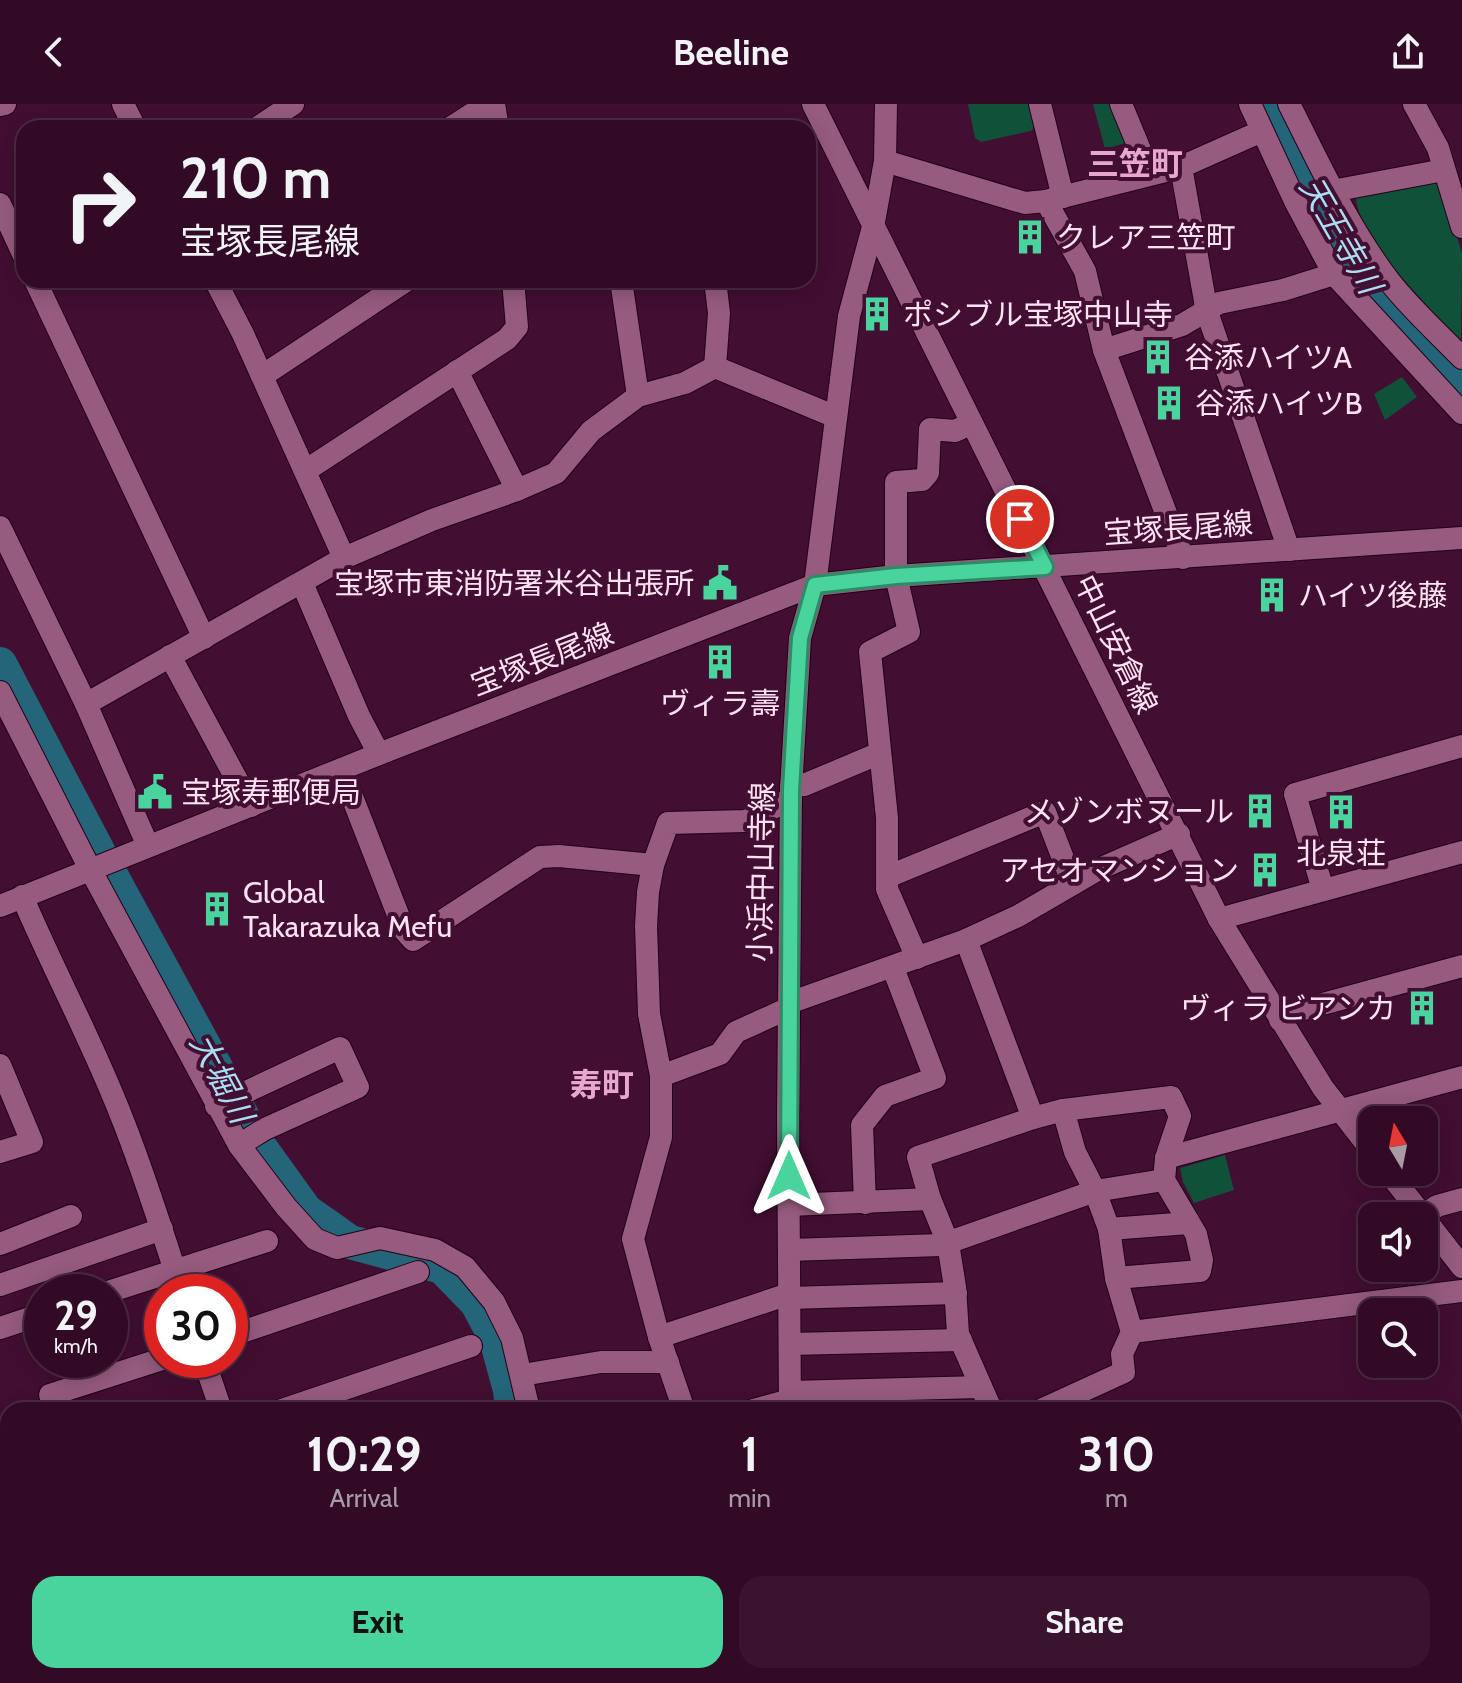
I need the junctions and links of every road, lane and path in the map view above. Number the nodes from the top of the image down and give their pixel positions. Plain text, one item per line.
1 (293, 104) edge
2 (488, 104) edge
3 (813, 104) edge
4 (886, 104) edge
5 (1040, 104) edge
6 (1121, 104) edge
7 (1250, 104) edge
8 (1414, 104) edge
9 (1296, 106) edge
10 (269, 120) edge
11 (463, 120) edge
12 (1262, 131) junction
13 (885, 161) junction
14 (1181, 167) junction
15 (1444, 170) junction
16 (1150, 174) junction
17 (1328, 188) junction
18 (1054, 199) junction
19 (1298, 202) junction
20 (0, 204) edge
21 (873, 227) junction
22 (1462, 227) edge
23 (16, 239) edge
24 (1334, 274) junction
25 (39, 288) edge
26 (219, 288) edge
27 (395, 288) edge
28 (514, 288) edge
29 (622, 288) edge
30 (716, 288) edge
31 (1207, 312) junction
32 (1104, 350) junction
33 (1462, 358) edge
34 (715, 367) junction
35 (457, 371) junction
36 (262, 376) junction
37 (638, 396) junction
38 (1462, 413) edge
39 (836, 417) junction
40 (970, 424) junction
41 (305, 471) junction
42 (517, 490) junction
43 (0, 527) edge
44 (1462, 538) edge
45 (1289, 550) junction
46 (344, 558) junction
47 (1183, 558) junction
48 (1045, 567) junction
49 (896, 576) junction
50 (302, 583) junction
51 (815, 585) junction
52 (204, 638) junction
53 (170, 656) junction
54 (0, 694) edge
55 (86, 704) junction
56 (1462, 746) edge
57 (880, 753) junction
58 (379, 754) junction
59 (342, 771) junction
60 (791, 793) junction
61 (251, 806) junction
62 (1179, 834) junction
63 (148, 846) junction
64 (1462, 852) edge
65 (100, 865) junction
66 (653, 865) junction
67 (887, 877) junction
68 (1073, 884) junction
69 (1323, 890) junction
70 (22, 896) junction
71 (0, 906) edge
72 (1219, 919) junction
73 (966, 940) junction
74 (917, 958) junction
75 (1462, 966) edge
76 (893, 968) junction
77 (789, 1006) junction
78 (1280, 1020) junction
79 (0, 1065) edge
80 (661, 1076) junction
81 (1462, 1077) edge
82 (226, 1101) junction
83 (1063, 1110) junction
84 (1340, 1111) junction
85 (1033, 1118) junction
86 (1358, 1134) edge
87 (249, 1139) junction
88 (0, 1152) edge
89 (1165, 1169) junction
90 (1399, 1186) edge
91 (1095, 1191) junction
92 (930, 1199) junction
93 (1462, 1199) edge
94 (1412, 1202) edge
95 (865, 1203) junction
96 (789, 1205) junction
97 (1438, 1206) edge
98 (71, 1216) dead end
99 (1189, 1223) junction
100 (162, 1229) junction
101 (1109, 1229) junction
102 (1438, 1236) edge
103 (267, 1241) dead end
104 (948, 1243) junction
105 (0, 1244) edge
106 (789, 1250) junction
107 (1462, 1267) edge
108 (175, 1270) junction
109 (418, 1272) dead end
110 (176, 1274) edge
111 (1116, 1278) junction
112 (0, 1285) edge
113 (128, 1285) edge
114 (1462, 1291) edge
115 (956, 1293) junction
116 (789, 1296) junction
117 (24, 1320) edge
118 (0, 1328) edge
119 (248, 1330) edge
120 (1132, 1332) junction
121 (659, 1337) junction
122 (961, 1340) junction
123 (790, 1344) junction
124 (471, 1346) dead end
125 (668, 1362) junction
126 (144, 1365) edge
127 (522, 1375) junction
128 (210, 1378) edge
129 (981, 1387) junction
130 (50, 1395) dead end
131 (790, 1401) edge
132 (218, 1402) edge
133 (306, 1402) edge
134 (527, 1402) edge
135 (681, 1402) edge
136 (988, 1402) edge
137 (1058, 1402) edge

1 - 10 street
2 - 11 street
3 - 21 street, 中山安倉線
4 - 13 street, 小浜中山寺線
5 - 18 street
6 - 16 street
7 - 12 street
8 - 15 street
9 - 17 street
12 - 14 street
12 - 19 street
13 - 18 street
13 - 21 street, 小浜中山寺線
14 - 16 street
14 - 31 street
15 - 17 street
15 - 22 street
16 - 18 street
17 - 19 street
17 - 33 street
18 - 32 street
19 - 24 street
20 - 23 street
21 - 39 street, 小浜中山寺線
21 - 40 street, 中山安倉線
24 - 31 street
24 - 38 street
25 - 52 street
26 - 36 street
27 - 36 street
28 - 35 street
29 - 37 street
30 - 34 street
31 - 32 street
31 - 45 street
32 - 47 street
34 - 37 street
34 - 39 street
35 - 41 street
35 - 42 street
36 - 41 street
37 - 42 street
39 - 51 street, 小浜中山寺線
40 - 48 street, 中山安倉線
40 - 49 street
41 - 46 street
42 - 46 street
43 - 55 street
44 - 45 street, 宝塚長尾線
45 - 47 street, 宝塚長尾線
46 - 50 street
47 - 48 street, 宝塚長尾線
48 - 49 street, 宝塚長尾線
48 - 62 street, 中山安倉線
49 - 51 street, 宝塚長尾線
49 - 57 street
50 - 52 street
50 - 58 street
51 - 58 street, 宝塚長尾線
51 - 60 street, 小浜中山寺線
52 - 53 street
53 - 55 street
53 - 61 street
54 - 65 street
55 - 63 street
56 - 69 street
57 - 60 street
57 - 67 street
58 - 59 street, 宝塚長尾線
59 - 61 street, 宝塚長尾線
59 - 66 street
60 - 66 street
60 - 77 street, 小浜中山寺線
61 - 63 street, 宝塚長尾線
62 - 68 street
62 - 72 street, 中山安倉線
63 - 65 street, 宝塚長尾線
64 - 69 street
65 - 70 street, 宝塚長尾線
65 - 82 street
66 - 80 street
67 - 68 street
67 - 74 street
68 - 73 street
69 - 72 street
70 - 71 street, 宝塚長尾線
70 - 100 street
72 - 78 street, 中山安倉線
73 - 74 street
73 - 85 street
74 - 76 street
75 - 78 street
76 - 77 street
76 - 95 street
77 - 80 street
77 - 96 street, 小浜中山寺線
78 - 84 street, 中山安倉線
79 - 88 street
80 - 121 street
81 - 84 street
82 - 87 street
82 - 87 street
83 - 85 street
83 - 89 street
83 - 91 street
84 - 86 street, 中山安倉線
84 - 89 street
85 - 92 street
87 - 127 street
89 - 91 street
89 - 99 street
90 - 94 street
91 - 101 street
91 - 104 street
92 - 95 street
92 - 104 street
93 - 97 street
95 - 96 street
96 - 106 street, 小浜中山寺線
98 - 105 street
99 - 101 street
99 - 111 street
100 - 108 street
100 - 112 street
101 - 111 street
102 - 107 street
103 - 108 street
104 - 106 street
104 - 115 street
106 - 116 street, 小浜中山寺線
108 - 110 street
108 - 113 street
109 - 119 street
111 - 120 street
114 - 120 street
115 - 116 street
115 - 122 street
116 - 121 street
116 - 123 street, 小浜中山寺線
117 - 118 street
120 - 137 street
121 - 125 street
122 - 123 street
122 - 129 street
123 - 131 street, 小浜中山寺線
124 - 133 street
125 - 127 street
125 - 135 street
126 - 130 street
127 - 134 street
128 - 132 street
129 - 131 street
129 - 136 street

